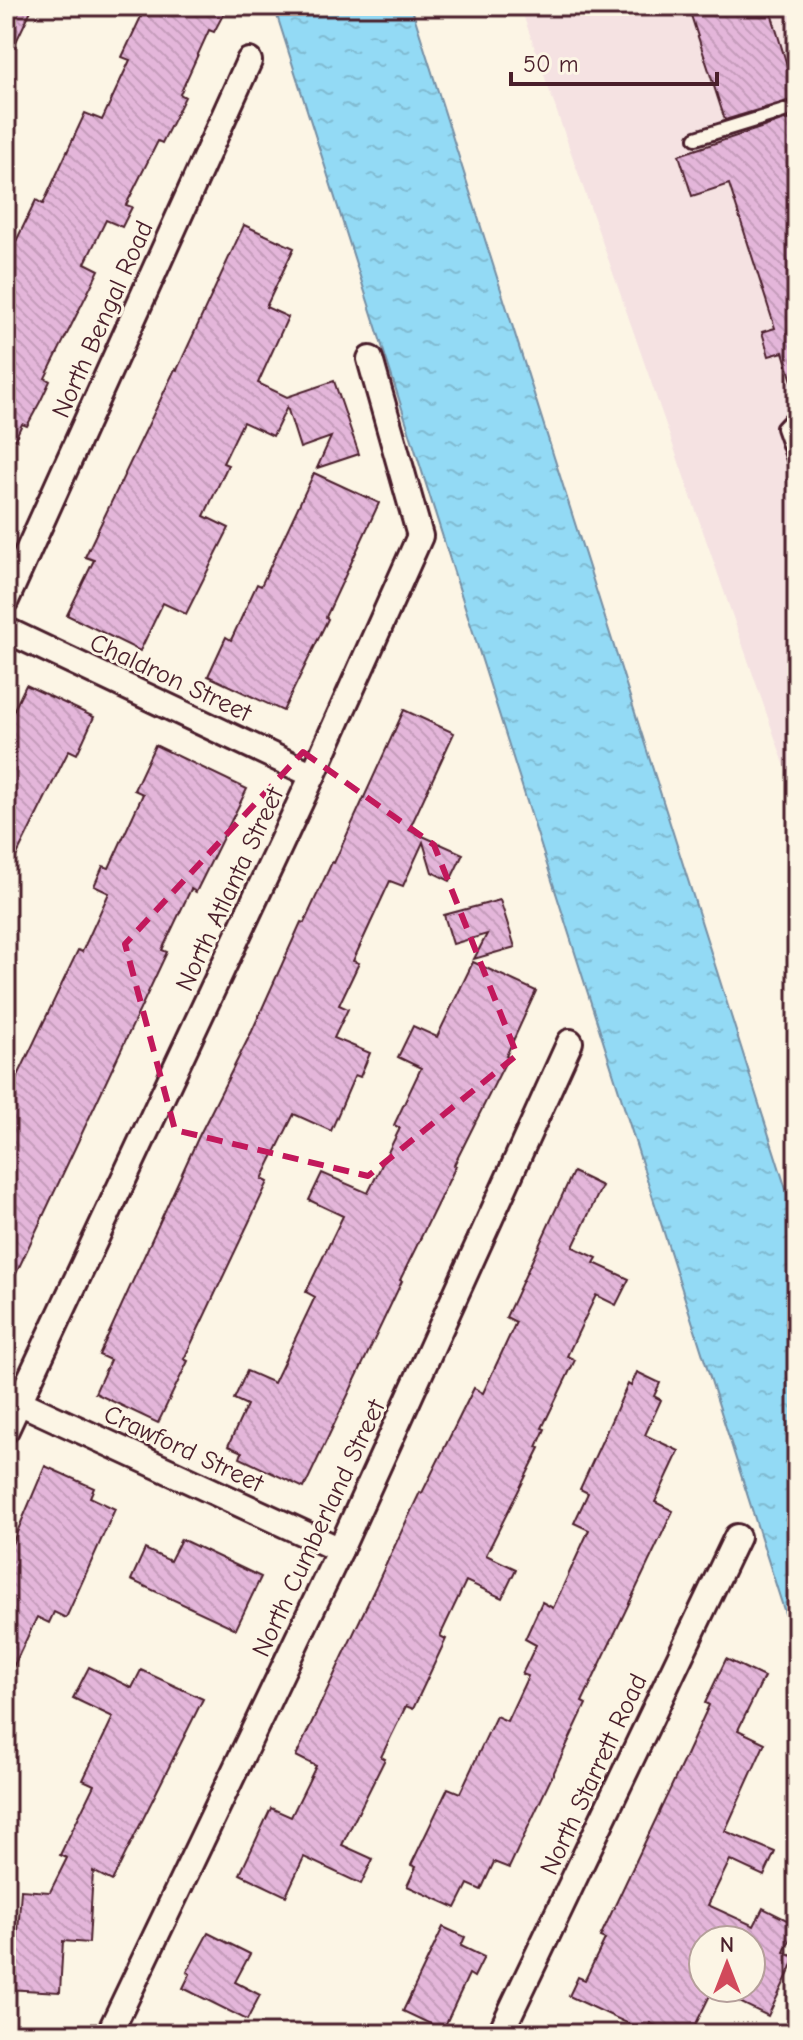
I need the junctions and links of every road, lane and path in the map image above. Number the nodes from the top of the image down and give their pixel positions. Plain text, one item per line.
1 (249, 61) dead end
2 (797, 107) edge
3 (696, 138) dead end
4 (370, 359) dead end
5 (797, 413) edge
6 (797, 468) edge
7 (6, 600) edge
8 (6, 630) edge
9 (313, 775) junction
10 (570, 1042) dead end
11 (13, 1399) edge
12 (6, 1430) edge
13 (737, 1537) dead end
14 (340, 1550) junction
15 (109, 2034) edge
16 (500, 2034) edge

1 - 7 street, North Bengal Road
2 - 3 lane
4 - 9 street, North Atlanta Street
5 - 6 lane
8 - 9 street, Chaldron Street
9 - 11 street, North Atlanta Street
10 - 14 street, North Cumberland Street
11 - 12 street, North Atlanta Street
11 - 14 street, Crawford Street
13 - 16 street, North Starrett Road
14 - 15 street, North Cumberland Street

